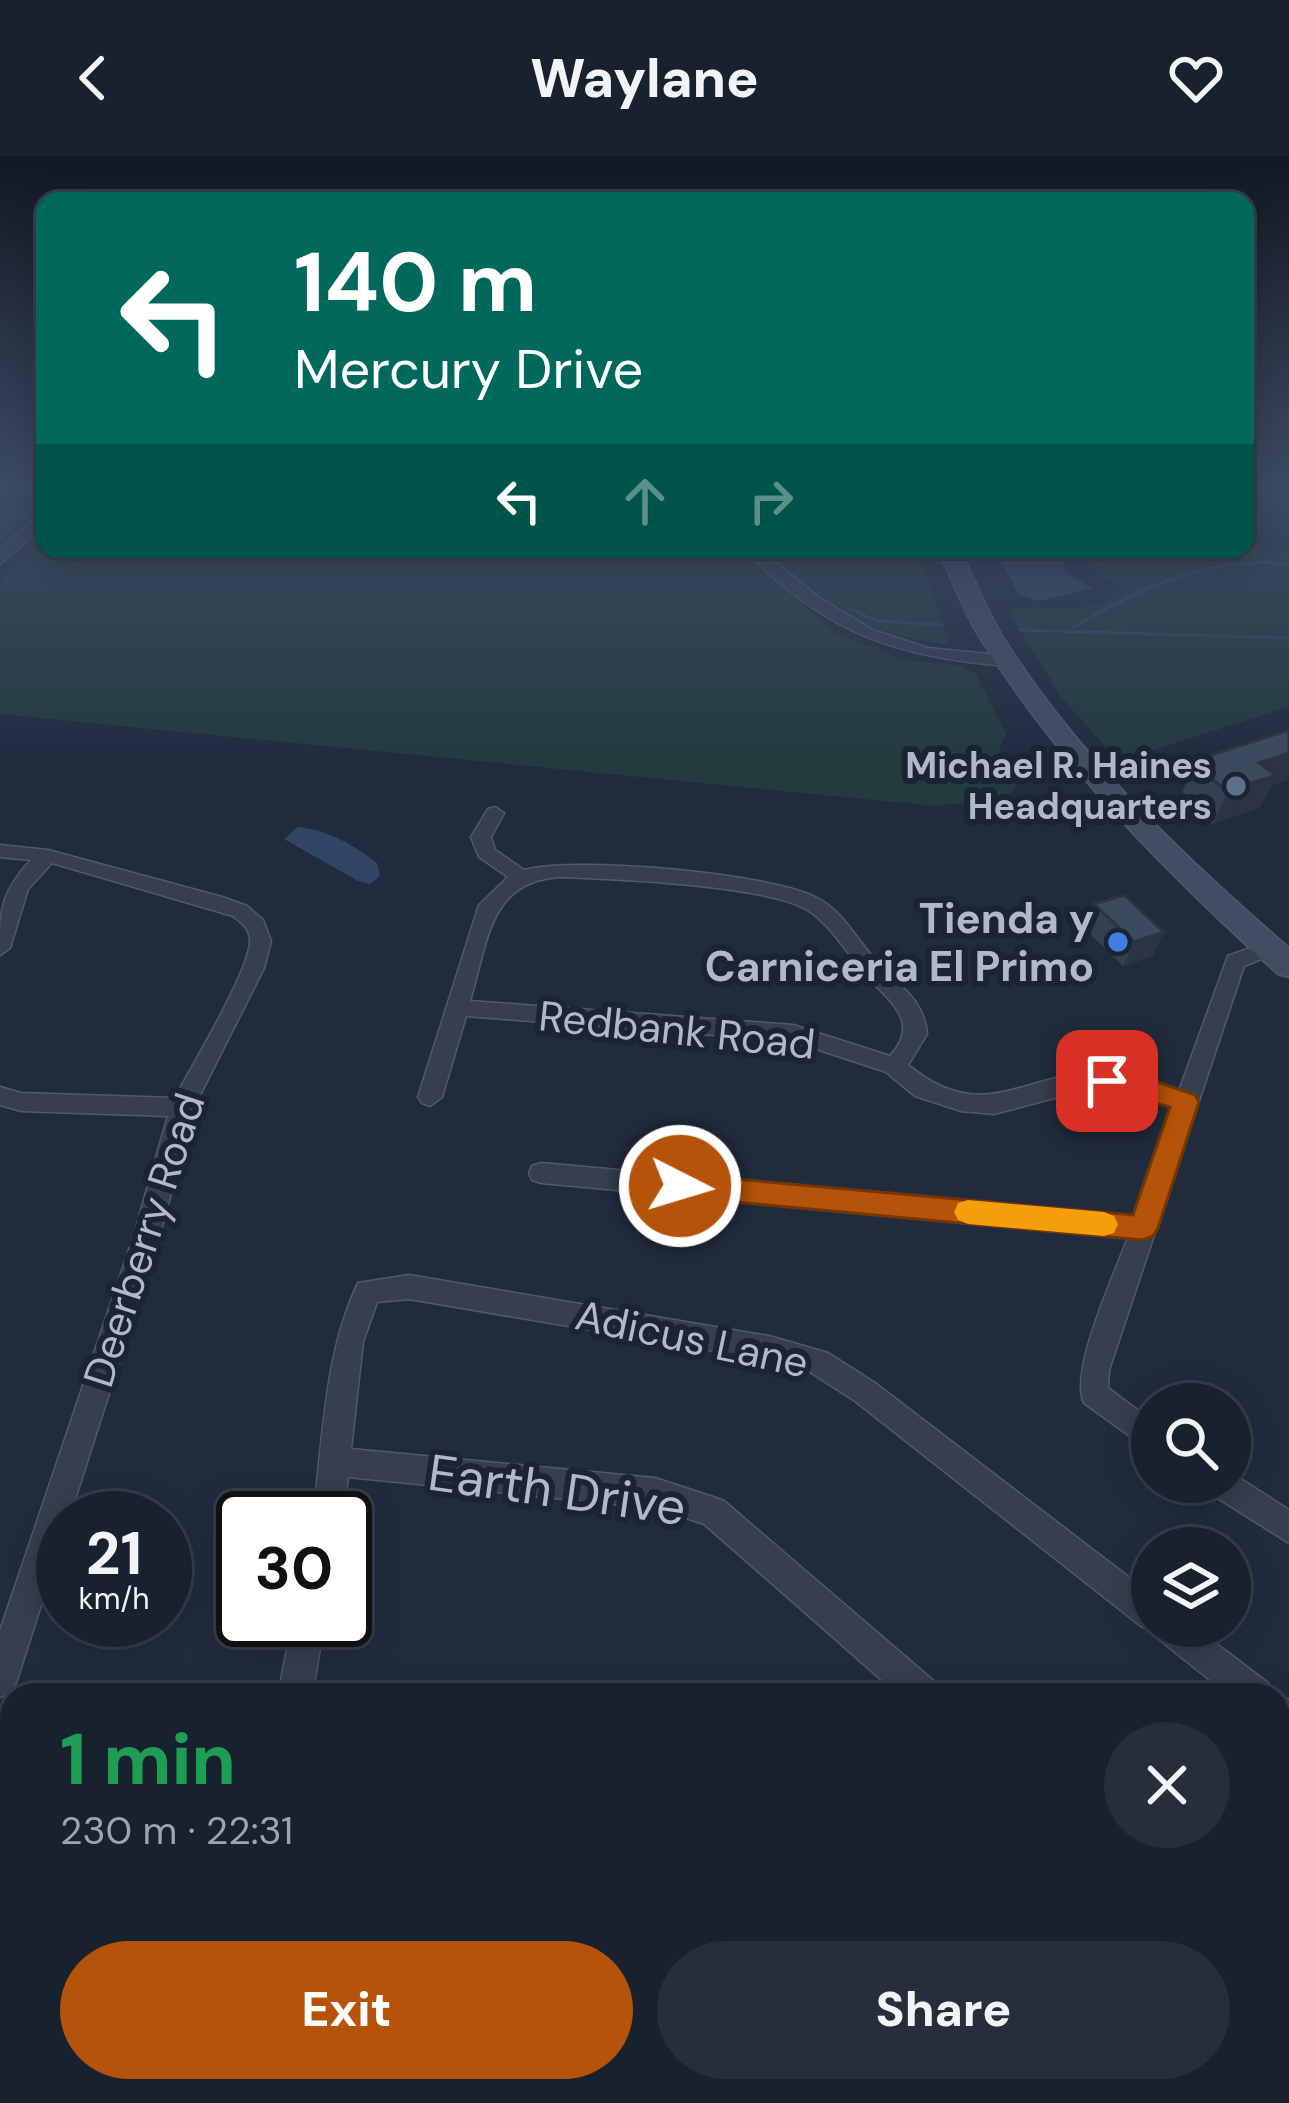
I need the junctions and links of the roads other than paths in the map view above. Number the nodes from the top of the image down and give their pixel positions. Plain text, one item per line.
1 (784, 578) edge
2 (963, 578) edge
3 (1009, 661) junction
4 (495, 812) dead end
5 (0, 851) edge
6 (48, 856) junction
7 (522, 878) junction
8 (0, 948) edge
9 (1283, 967) edge
10 (457, 1008) junction
11 (894, 1066) junction
12 (0, 1096) edge
13 (430, 1097) dead end
14 (1186, 1102) junction
15 (182, 1107) junction
16 (541, 1173) dead end
17 (1143, 1228) junction
18 (1131, 1424) edge
19 (338, 1462) junction
20 (333, 1491) edge
21 (1251, 1503) edge
22 (1289, 1528) edge
23 (14, 1591) edge
24 (1131, 1599) edge
25 (306, 1647) edge
26 (1194, 1647) edge
27 (0, 1680) edge
28 (301, 1683) edge
29 (910, 1683) edge
30 (1241, 1683) edge

1 - 3 street
2 - 3 main road
3 - 9 main road
4 - 7 street
5 - 6 street, Deerberry Road
6 - 8 street
6 - 15 street, Deerberry Road
7 - 10 street
7 - 11 street
9 - 14 street
10 - 11 street, Redbank Road
10 - 13 street
11 - 14 street, Redbank Road
12 - 15 street
14 - 17 street
15 - 23 street, Deerberry Road
16 - 17 street
17 - 18 street
19 - 20 street
19 - 24 street, Adicus Lane
19 - 29 street, Earth Drive
21 - 22 street
23 - 27 street, Deerberry Road
25 - 28 street
26 - 30 street

